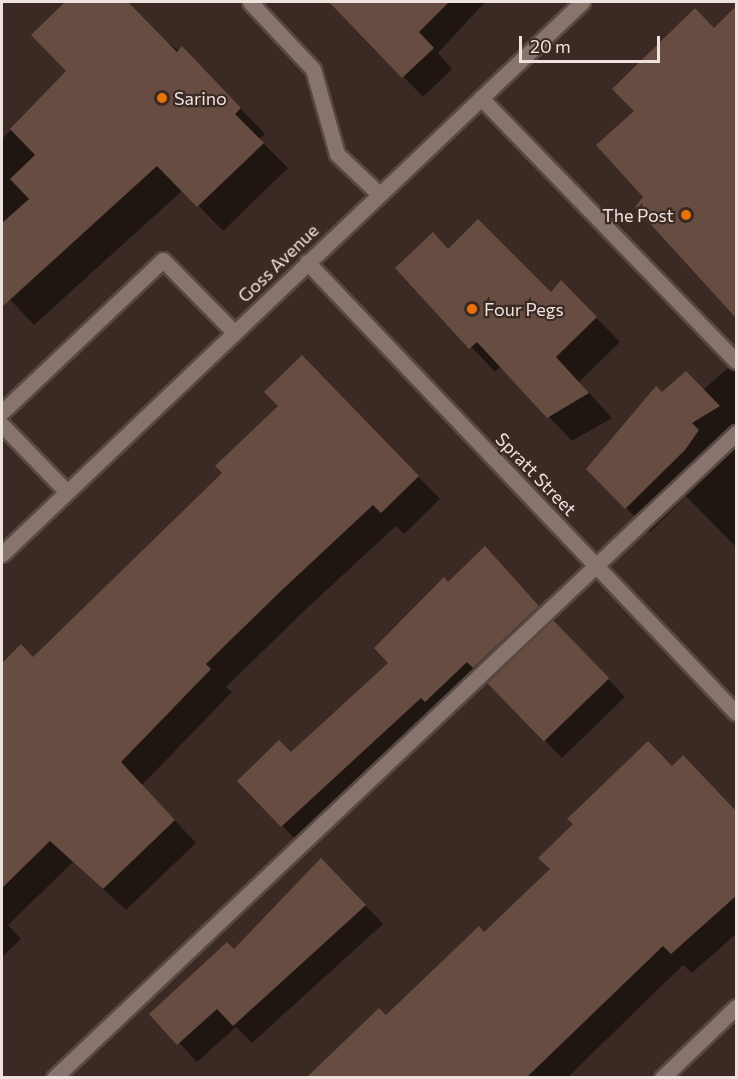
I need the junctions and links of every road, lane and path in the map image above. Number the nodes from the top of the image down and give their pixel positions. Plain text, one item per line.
1 (250, 2) edge
2 (582, 2) edge
3 (481, 98) junction
4 (379, 194) junction
5 (307, 262) junction
6 (234, 332) junction
7 (736, 360) edge
8 (2, 412) edge
9 (2, 425) edge
10 (736, 433) edge
11 (66, 491) junction
12 (2, 554) edge
13 (595, 564) junction
14 (736, 713) edge
15 (736, 1007) edge
16 (54, 1077) edge
17 (662, 1077) edge

1 - 4 main road
2 - 3 main road, Goss Avenue
3 - 4 main road, Goss Avenue
3 - 7 main road
4 - 5 main road, Goss Avenue
5 - 6 main road, Goss Avenue
5 - 13 main road, Spratt Street
6 - 8 main road
6 - 11 main road, Goss Avenue
9 - 11 main road
10 - 13 main road
11 - 12 main road, Goss Avenue
13 - 14 main road, Spratt Street
13 - 16 main road
15 - 17 main road

